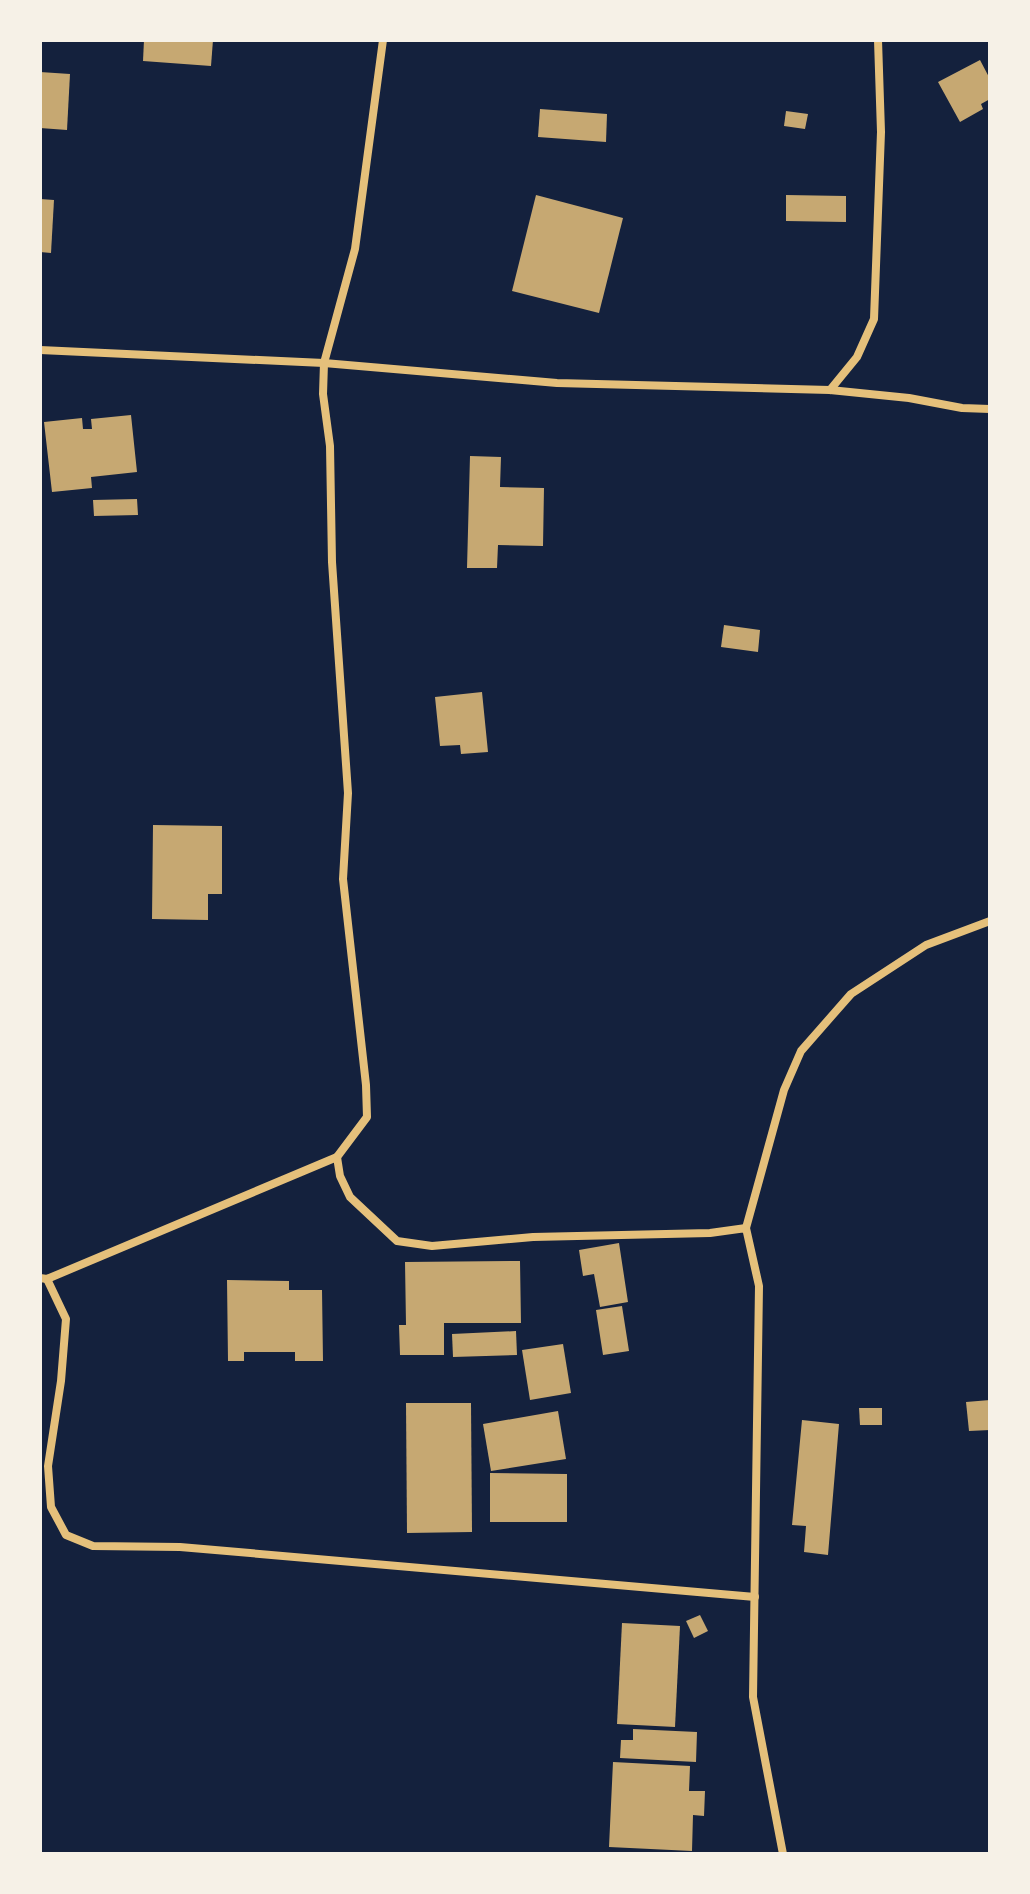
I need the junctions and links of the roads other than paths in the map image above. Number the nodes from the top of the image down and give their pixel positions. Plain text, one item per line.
1 (383, 40) edge
2 (878, 40) edge
3 (40, 350) edge
4 (324, 363) junction
5 (830, 390) junction
6 (990, 409) edge
7 (990, 921) edge
8 (337, 1157) junction
9 (746, 1228) junction
10 (44, 1278) edge
11 (755, 1597) junction
12 (783, 1854) edge

1 - 4 street
2 - 5 street
3 - 4 street
4 - 5 street
4 - 8 street
5 - 6 street
7 - 9 street
8 - 9 street
8 - 10 street
9 - 11 street
10 - 11 street
11 - 12 street

